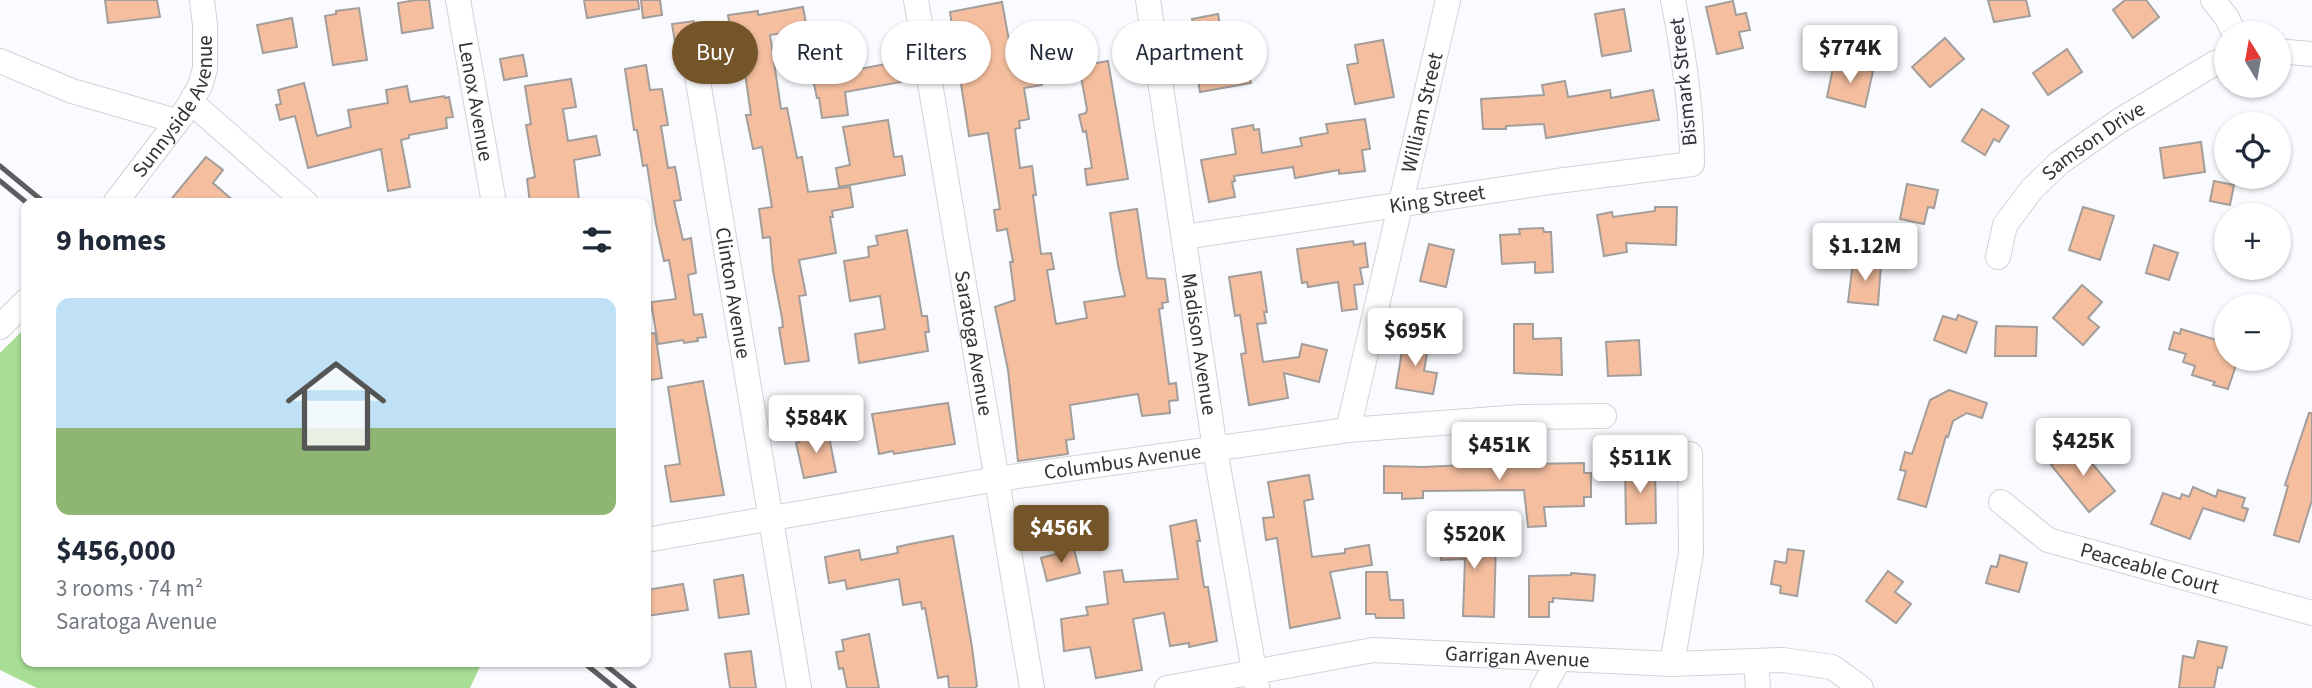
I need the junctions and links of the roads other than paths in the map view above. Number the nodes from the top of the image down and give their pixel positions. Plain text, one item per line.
1 (202, 0) edge
2 (457, 0) edge
3 (916, 0) edge
4 (1148, 0) edge
5 (1448, 0) edge
6 (1674, 0) edge
7 (2213, 0) edge
8 (2229, 21) edge
9 (2291, 52) edge
10 (2312, 54) edge
11 (0, 61) edge
12 (2214, 64) edge
13 (698, 84) edge
14 (183, 112) junction
15 (1692, 164) joint
16 (119, 198) edge
17 (299, 198) edge
18 (493, 198) edge
19 (1401, 204) junction
20 (1184, 237) junction
21 (1998, 257) dead end
22 (21, 306) edge
23 (0, 327) edge
24 (1604, 416) dead end
25 (1348, 430) junction
26 (1215, 449) junction
27 (1690, 454) dead end
28 (997, 480) junction
29 (2001, 502) dead end
30 (772, 520) junction
31 (651, 539) edge
32 (2312, 613) edge
33 (1559, 660) junction
34 (1756, 660) junction
35 (1672, 664) junction
36 (1256, 680) edge
37 (799, 688) edge
38 (1032, 688) edge
39 (1167, 688) edge
40 (1543, 688) edge
41 (1758, 688) edge
42 (1861, 688) edge

1 - 14 street, Sunnyside Avenue
2 - 18 street, Lenox Avenue
3 - 28 street, Saratoga Avenue
4 - 20 street, Madison Avenue
5 - 19 street, William Street
6 - 15 street, Bismark Street
7 - 8 street
9 - 10 street
11 - 14 street
12 - 21 street, Samson Drive
13 - 30 street, Clinton Avenue
14 - 16 street, Sunnyside Avenue
14 - 17 street
15 - 19 street, King Street
19 - 20 street, King Street
19 - 25 street, William Street
20 - 26 street, Madison Avenue
22 - 23 street
24 - 25 street, Columbus Avenue
25 - 26 street, Columbus Avenue
26 - 28 street, Columbus Avenue
26 - 36 street, Madison Avenue
27 - 35 street
28 - 30 street, Columbus Avenue
28 - 38 street, Saratoga Avenue
29 - 32 street, Peaceable Court
30 - 31 street, Columbus Avenue
30 - 37 street, Clinton Avenue
33 - 35 street, Garrigan Avenue
33 - 36 street, Garrigan Avenue
33 - 40 street
34 - 35 street, Garrigan Avenue
34 - 41 street
34 - 42 street, Garrigan Avenue
36 - 39 street, Garrigan Avenue

